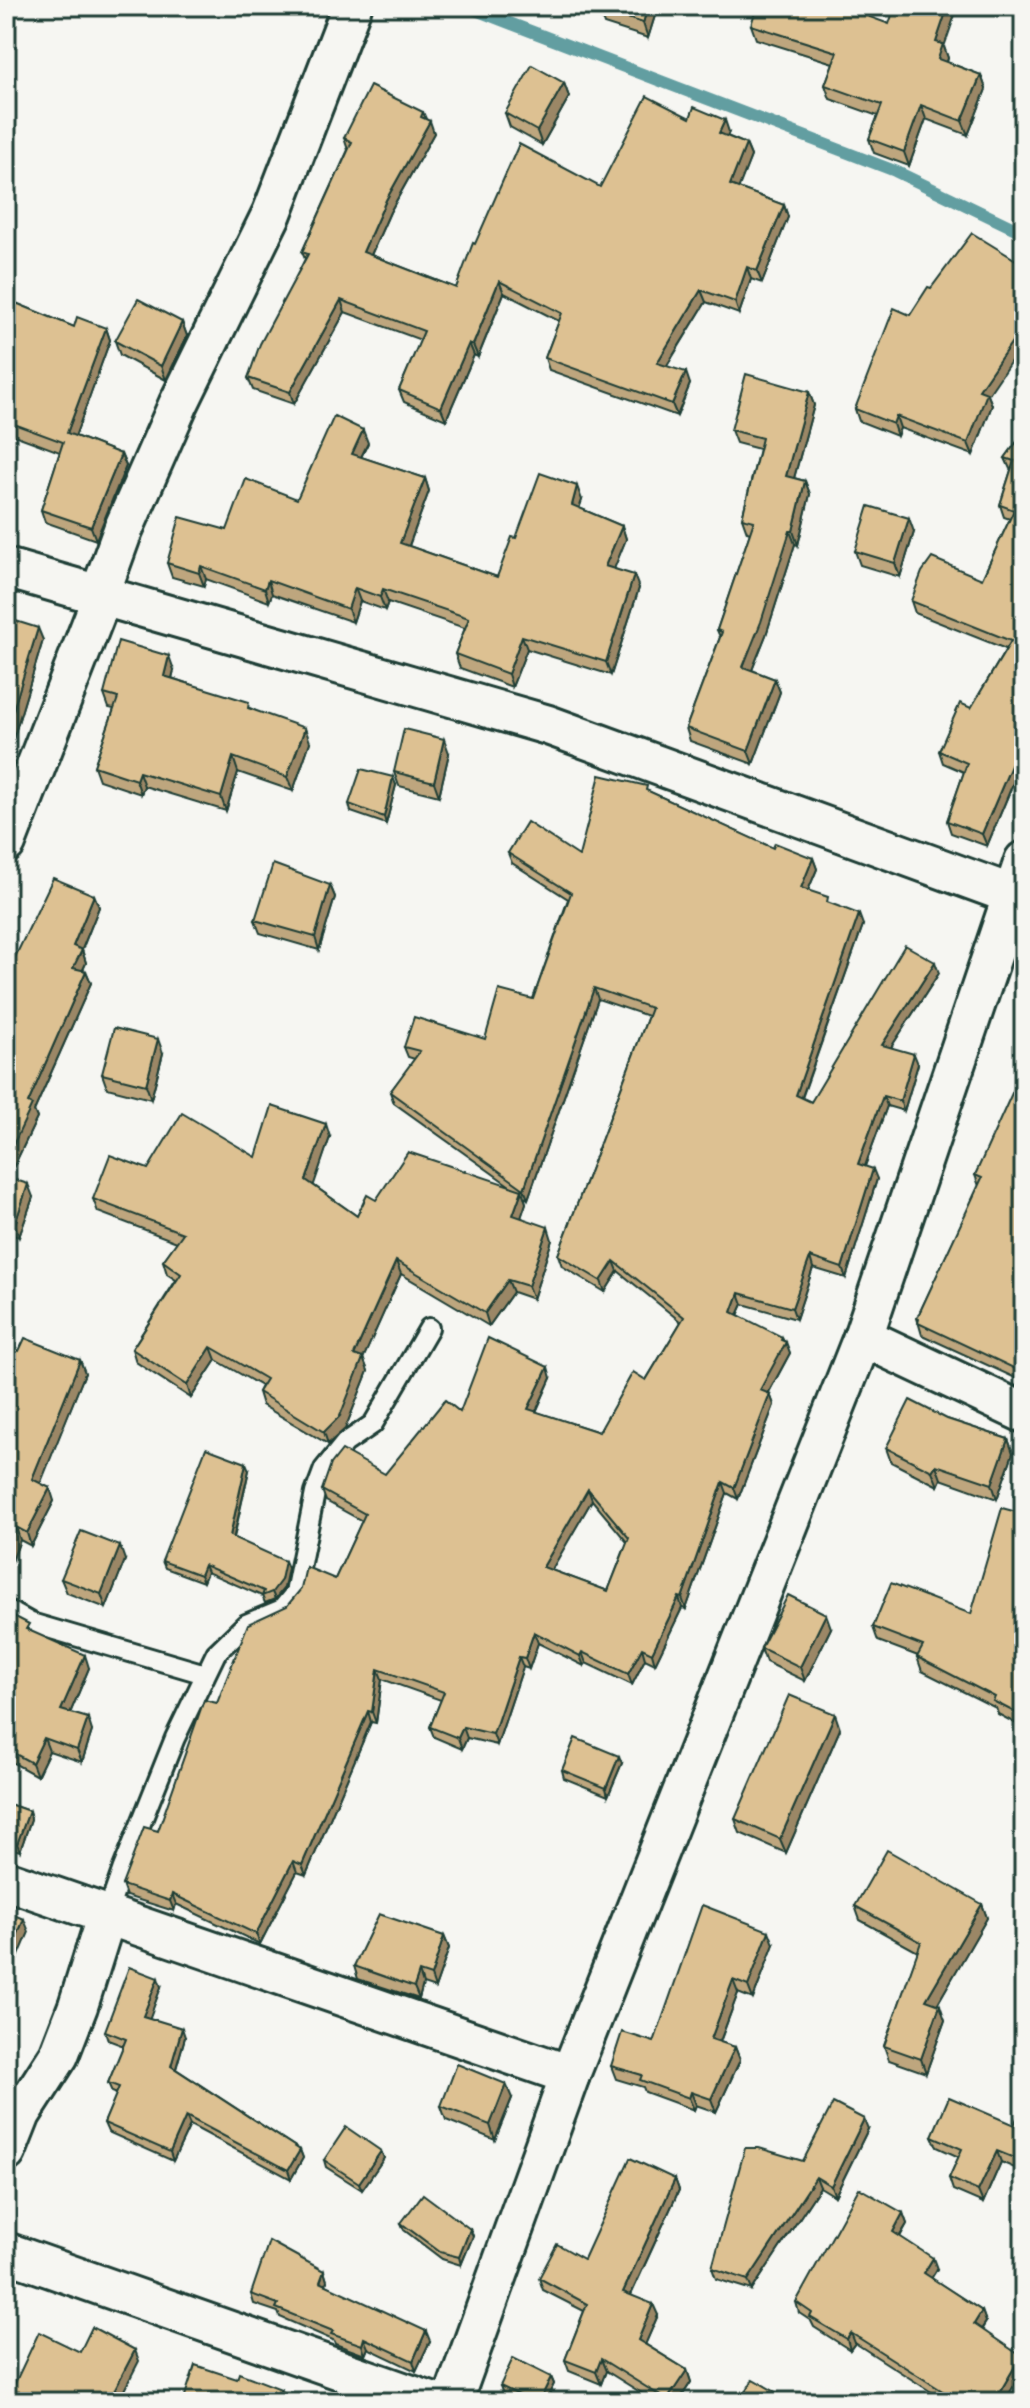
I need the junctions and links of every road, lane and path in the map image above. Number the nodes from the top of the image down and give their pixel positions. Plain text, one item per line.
1 (352, 6) edge
2 (6, 568) edge
3 (102, 597) junction
4 (6, 843) edge
5 (1020, 885) edge
6 (429, 1328) dead end
7 (863, 1337) junction
8 (1024, 1413) edge
9 (6, 1609) edge
10 (205, 1674) junction
11 (6, 1880) edge
12 (107, 1914) junction
13 (570, 2075) junction
14 (6, 2152) edge
15 (6, 2252) edge
16 (431, 2402) edge
17 (452, 2402) edge

1 - 3 street
2 - 3 street
3 - 4 street
3 - 5 street
5 - 7 street
6 - 10 lane
7 - 8 street
7 - 13 street
9 - 10 lane
10 - 12 lane
11 - 12 street
12 - 13 street
12 - 14 street
13 - 17 street
15 - 16 street

